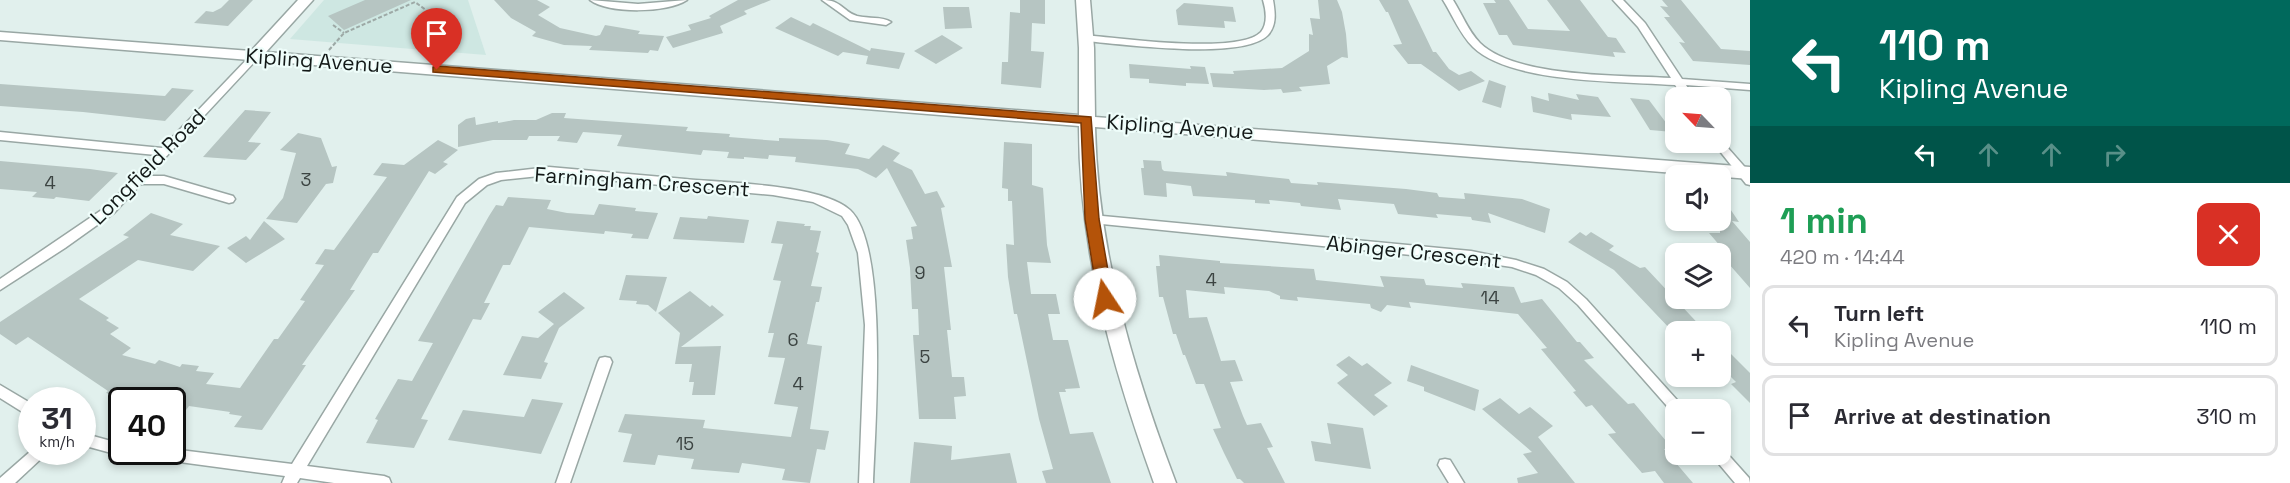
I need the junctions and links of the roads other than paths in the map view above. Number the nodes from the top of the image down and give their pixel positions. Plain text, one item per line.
1 (306, 0) edge
2 (595, 0) edge
3 (682, 0) edge
4 (827, 0) edge
5 (1083, 0) edge
6 (1268, 0) edge
7 (1448, 0) edge
8 (1618, 0) edge
9 (886, 22) dead end
10 (0, 36) edge
11 (1084, 38) junction
12 (255, 56) junction
13 (1679, 82) junction
14 (1682, 87) edge
15 (1750, 87) edge
16 (1086, 120) junction
17 (0, 136) edge
18 (166, 152) junction
19 (1729, 153) edge
20 (1748, 175) edge
21 (140, 180) junction
22 (229, 200) dead end
23 (1092, 219) junction
24 (0, 285) edge
25 (605, 362) dead end
26 (0, 391) edge
27 (1668, 399) edge
28 (18, 403) edge
29 (186, 458) edge
30 (25, 465) edge
31 (1445, 465) dead end
32 (1728, 465) edge
33 (292, 477) edge
34 (5, 483) edge
35 (384, 483) edge
36 (563, 483) edge
37 (866, 483) edge
38 (1165, 483) edge
39 (1457, 483) edge
40 (1744, 483) edge

1 - 12 main road
2 - 3 street
4 - 9 street
5 - 11 main road
6 - 11 street
7 - 13 street
8 - 13 street
10 - 12 main road, Kipling Avenue
11 - 16 main road
12 - 16 main road, Kipling Avenue
12 - 18 street, Longfield Road
13 - 14 street
13 - 15 street
16 - 20 main road, Kipling Avenue
16 - 23 main road
17 - 18 street
18 - 21 street, Longfield Road
19 - 20 street
21 - 22 street
21 - 24 street, Longfield Road
23 - 27 street, Abinger Crescent
23 - 38 main road
25 - 36 street
26 - 28 street
29 - 33 street
30 - 34 street
31 - 39 street
32 - 40 street
33 - 35 street
33 - 37 street, Farningham Crescent

